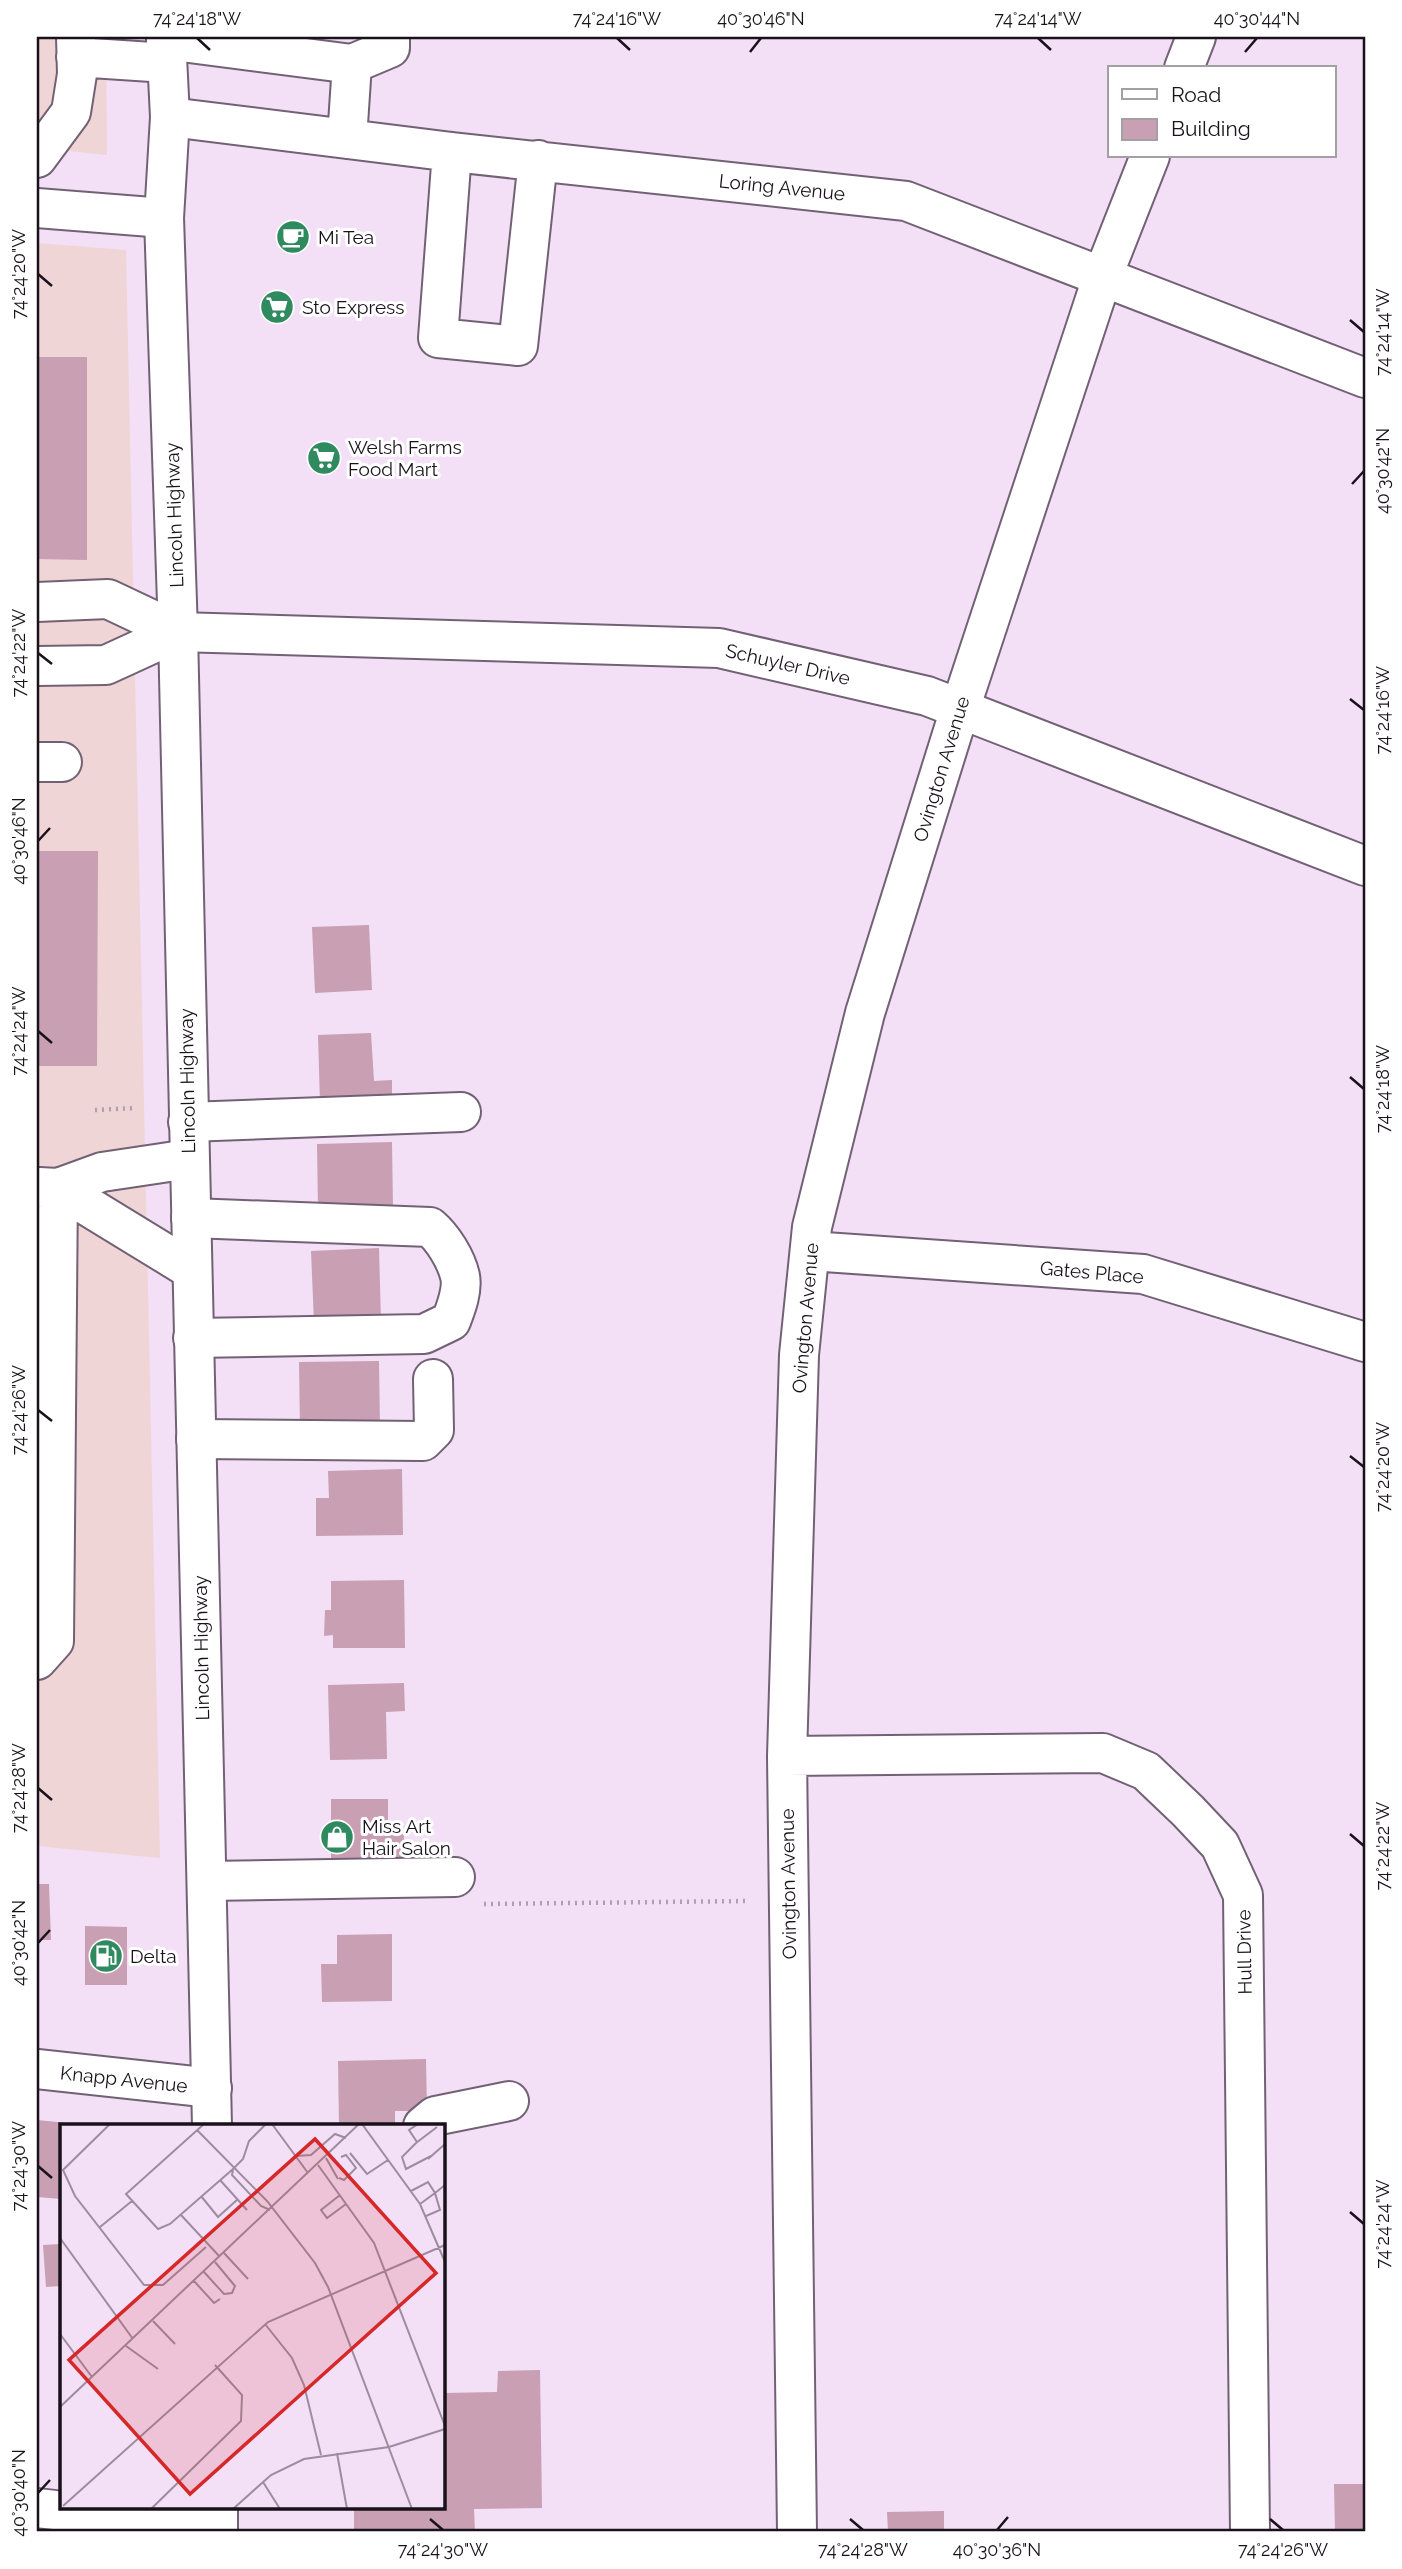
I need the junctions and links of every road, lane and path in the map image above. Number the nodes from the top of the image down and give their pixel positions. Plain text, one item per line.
1 (390, 37) edge
2 (1196, 37) edge
3 (240, 43) edge
4 (76, 47) edge
5 (166, 47) edge
6 (352, 64) junction
7 (1185, 66) edge
8 (170, 117) junction
9 (347, 139) junction
10 (452, 152) junction
11 (37, 158) edge
12 (1149, 158) edge
13 (538, 160) junction
14 (37, 208) edge
15 (164, 218) junction
16 (1102, 278) junction
17 (1365, 378) edge
18 (37, 602) edge
19 (178, 632) junction
20 (37, 666) edge
21 (960, 709) junction
22 (1365, 866) edge
23 (135, 1108) dead end
24 (94, 1110) dead end
25 (461, 1112) dead end
26 (188, 1122) junction
27 (189, 1159) junction
28 (47, 1187) edge
29 (191, 1218) junction
30 (810, 1251) junction
31 (192, 1270) junction
32 (193, 1338) junction
33 (1365, 1342) edge
34 (433, 1379) dead end
35 (196, 1439) junction
36 (37, 1660) edge
37 (787, 1756) junction
38 (454, 1877) dead end
39 (207, 1881) junction
40 (753, 1901) dead end
41 (480, 1904) dead end
42 (37, 2069) edge
43 (212, 2088) junction
44 (509, 2101) dead end
45 (212, 2124) edge
46 (425, 2124) edge
47 (37, 2508) edge
48 (60, 2510) edge
49 (61, 2510) edge
50 (218, 2523) edge
51 (797, 2532) edge
52 (1250, 2532) edge

1 - 6 street
2 - 7 street
3 - 5 street
3 - 6 street
4 - 5 street
4 - 11 street
5 - 8 street, Lincoln Highway
6 - 9 street
8 - 9 street, Loring Avenue
8 - 15 street, Lincoln Highway
9 - 10 street, Loring Avenue
10 - 13 street, Loring Avenue
10 - 13 street
12 - 16 street, Ovington Avenue
13 - 16 street, Loring Avenue
14 - 15 street
15 - 19 street, Lincoln Highway
16 - 17 street, Loring Avenue
16 - 21 street, Ovington Avenue
18 - 19 street
19 - 20 street
19 - 21 street, Schuyler Drive
19 - 26 street, Lincoln Highway
21 - 22 street, Schuyler Drive
21 - 30 street, Ovington Avenue
23 - 24 path
25 - 26 street
26 - 27 street, Lincoln Highway
27 - 28 street
27 - 29 street, Lincoln Highway
28 - 31 street
28 - 36 street
29 - 31 street, Lincoln Highway
29 - 32 street
30 - 33 street, Gates Place
30 - 37 street, Ovington Avenue
31 - 32 street, Lincoln Highway
32 - 35 street, Lincoln Highway
34 - 35 street
35 - 39 street, Lincoln Highway
37 - 51 street, Ovington Avenue
37 - 52 street, Hull Drive
38 - 39 street
39 - 43 street, Lincoln Highway
40 - 41 path
42 - 43 street, Knapp Avenue
43 - 45 street, Lincoln Highway
44 - 46 street
47 - 48 street
49 - 50 street

